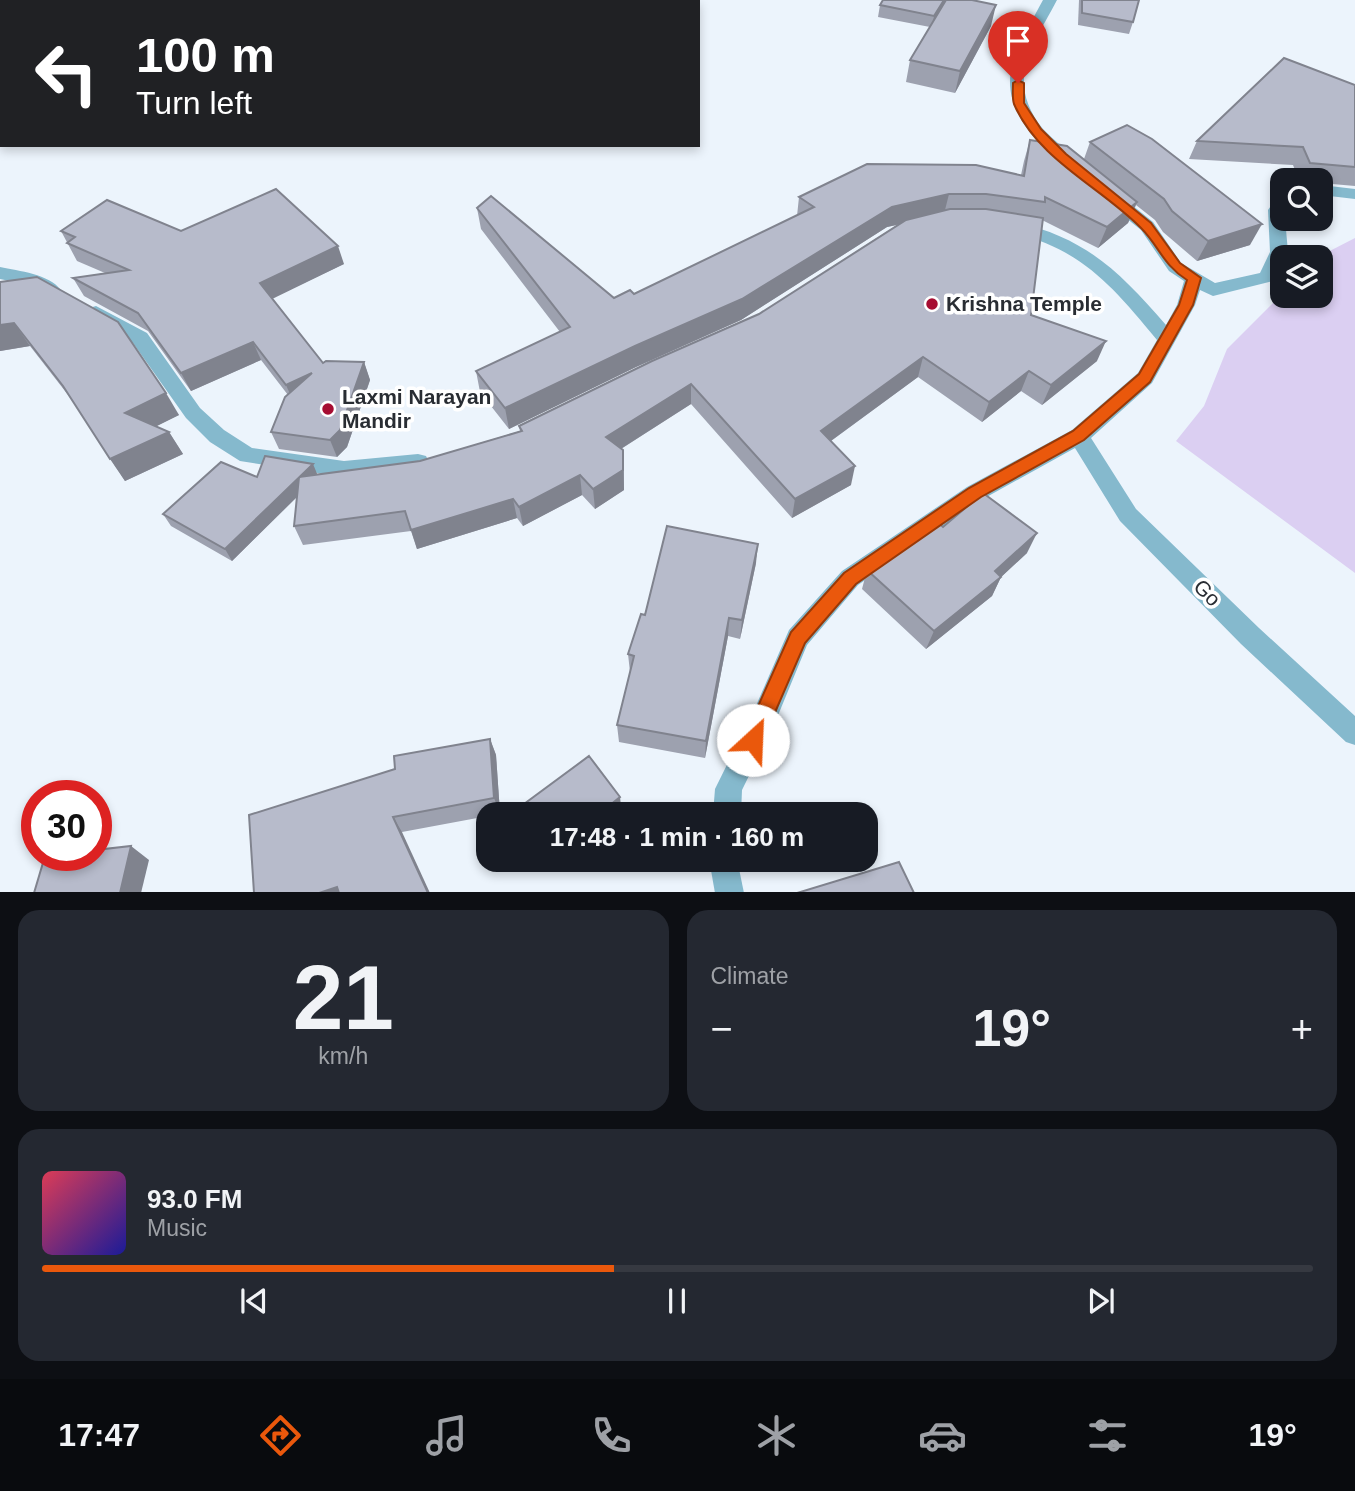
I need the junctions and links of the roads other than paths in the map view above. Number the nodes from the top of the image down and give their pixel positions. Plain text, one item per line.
1 (1051, 0) edge
2 (1333, 191) edge
3 (1355, 194) edge
4 (991, 224) edge
5 (1278, 231) edge
6 (1185, 272) junction
7 (0, 273) edge
8 (1167, 339) junction
9 (1079, 436) junction
10 (436, 461) edge
11 (1355, 733) edge
12 (728, 802) edge
13 (726, 872) edge
14 (730, 892) edge

1 - 6 street
2 - 3 street
4 - 8 street
5 - 6 street
6 - 8 street
7 - 10 street
8 - 9 street
9 - 11 street, Go
9 - 12 street
13 - 14 street

